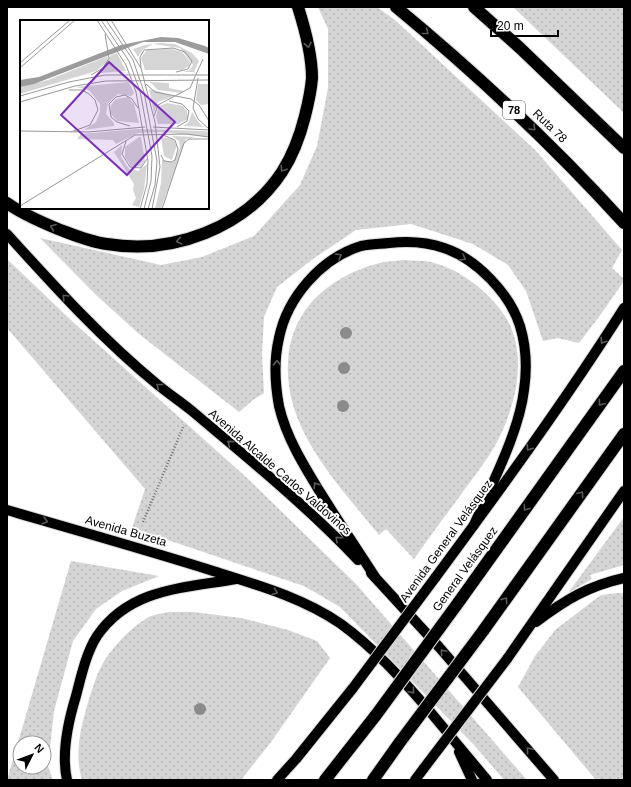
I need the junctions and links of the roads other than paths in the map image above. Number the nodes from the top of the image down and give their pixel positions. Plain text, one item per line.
1 (298, 7) edge
2 (396, 7) edge
3 (474, 7) edge
4 (624, 148) edge
5 (7, 203) edge
6 (624, 223) edge
7 (7, 234) edge
8 (624, 308) edge
9 (624, 371) edge
10 (624, 434) edge
11 (624, 491) edge
12 (7, 510) edge
13 (474, 525) junction
14 (375, 577) junction
15 (624, 578) edge
16 (238, 579) junction
17 (528, 628) junction
18 (452, 738) junction
19 (296, 759) junction
20 (67, 780) edge
21 (272, 780) edge
22 (277, 780) edge
23 (325, 780) edge
24 (373, 780) edge
25 (415, 780) edge
26 (472, 780) edge
27 (487, 780) edge
28 (554, 780) edge

1 -> 5 highway
2 -> 6 highway, Ruta 78 / 78
3 - 4 highway
14 -> 7 main road, Avenida Alcalde Carlos Valdovinos
8 -> 13 main road, Avenida General Velásquez
9 -> 23 highway, General Velásquez, bridge
24 -> 10 highway, bridge
11 - 17 main road
12 -> 16 main road, Avenida Buzeta
14 -> 13 main road
13 - 19 main road, Avenida General Velásquez, bridge
28 -> 14 main road, Avenida Alcalde Carlos Valdovinos
15 - 17 main road
16 -> 18 main road
16 - 20 main road
17 - 25 main road, bridge
18 - 26 main road
18 - 27 main road
19 - 21 main road
19 - 22 main road, Avenida General Velásquez

